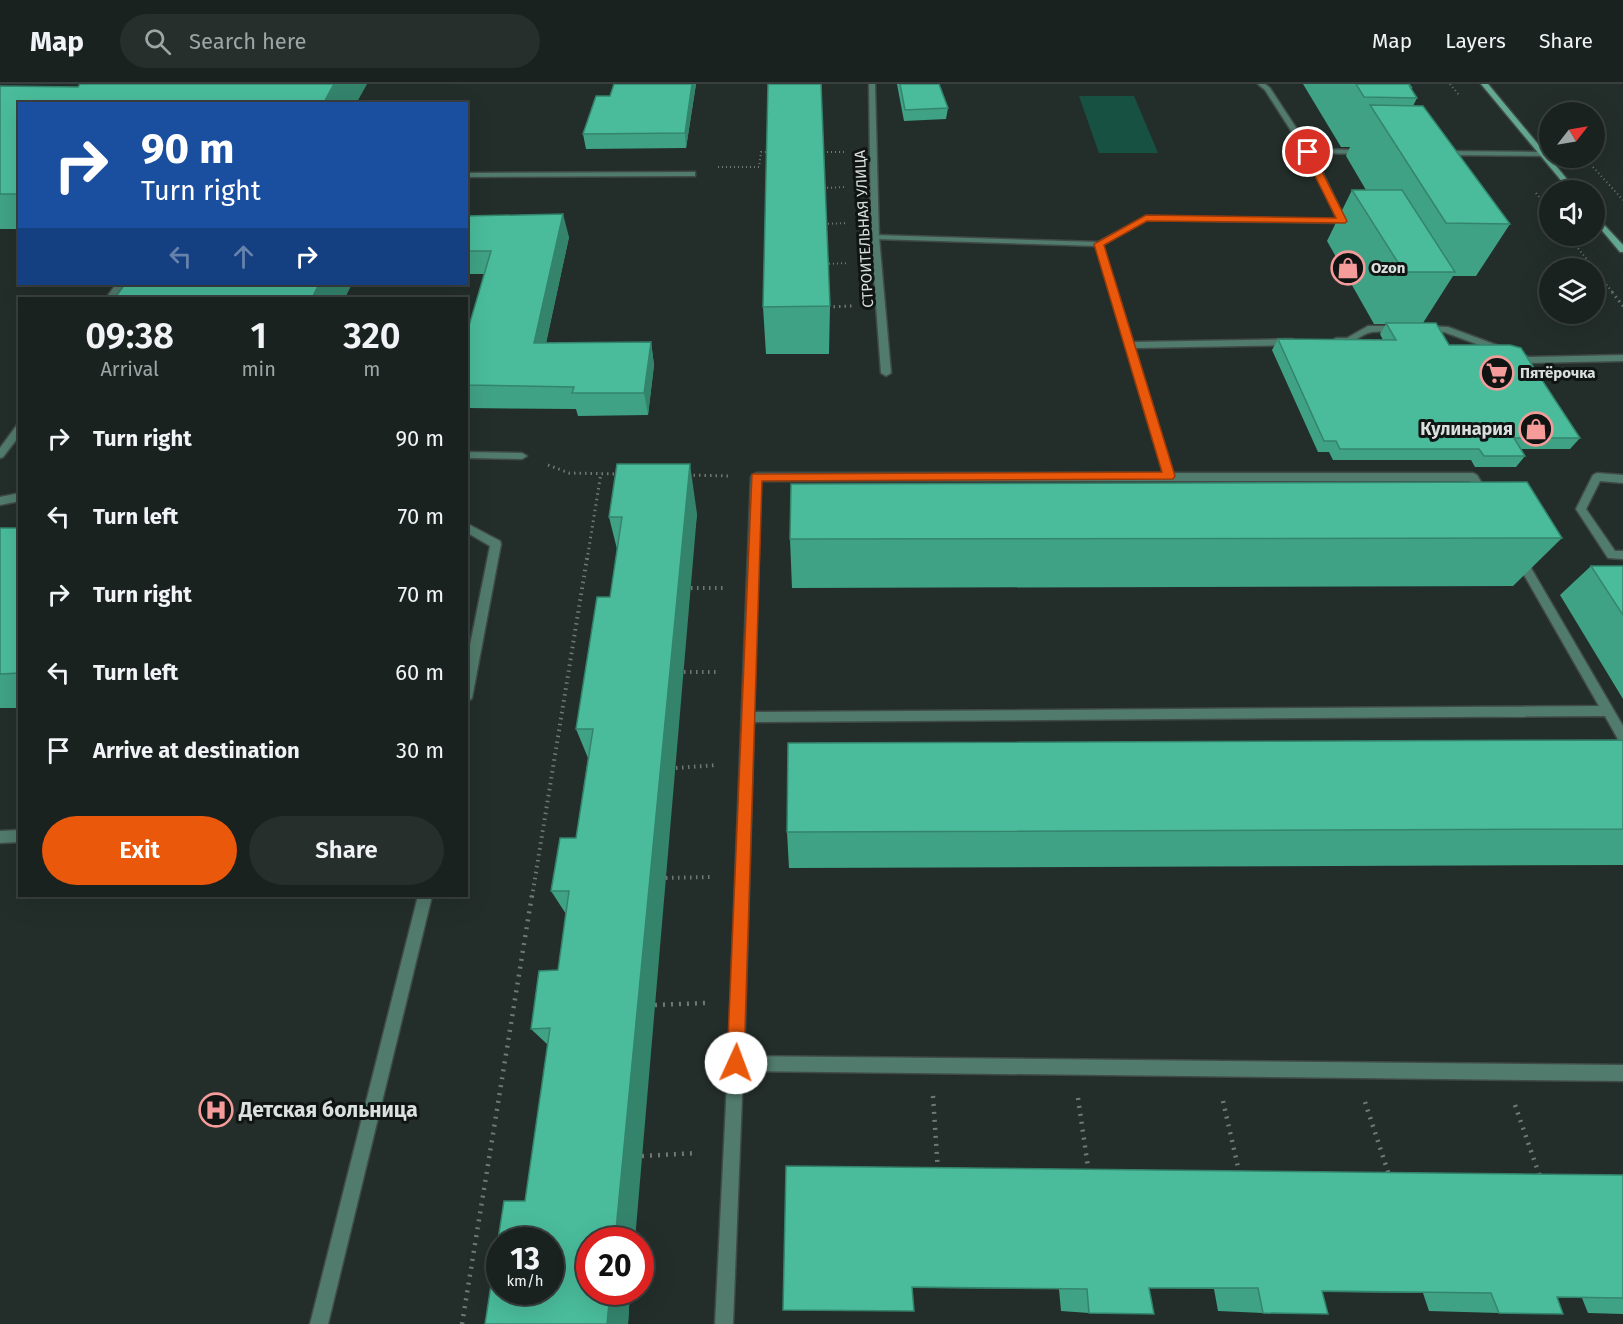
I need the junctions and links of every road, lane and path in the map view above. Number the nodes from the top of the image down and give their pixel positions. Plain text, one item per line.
1 (872, 84) edge
2 (1261, 84) edge
3 (1484, 84) edge
4 (1539, 150) edge
5 (844, 151) dead end
6 (773, 152) edge
7 (808, 152) edge
8 (1308, 152) junction
9 (1377, 152) edge
10 (1434, 153) edge
11 (1539, 154) edge
12 (759, 167) dead end
13 (1554, 168) edge
14 (1594, 168) edge
15 (692, 174) dead end
16 (468, 175) edge
17 (1564, 180) edge
18 (822, 188) edge
19 (847, 196) dead end
20 (1623, 200) edge
21 (848, 214) dead end
22 (824, 224) edge
23 (1605, 229) edge
24 (875, 237) junction
25 (1099, 244) junction
26 (1576, 246) edge
27 (1623, 250) edge
28 (1585, 258) edge
29 (852, 262) dead end
30 (825, 264) edge
31 (1605, 283) edge
32 (855, 306) dead end
33 (1623, 306) edge
34 (827, 307) edge
35 (1326, 341) edge
36 (1304, 342) edge
37 (1131, 345) junction
38 (1623, 358) edge
39 (886, 373) dead end
40 (18, 430) edge
41 (0, 455) edge
42 (468, 455) edge
43 (522, 456) joint
44 (601, 473) junction
45 (625, 474) edge
46 (684, 475) edge
47 (1169, 476) junction
48 (756, 477) junction
49 (1623, 479) edge
50 (18, 497) edge
51 (0, 501) edge
52 (1491, 508) edge
53 (468, 528) edge
54 (1514, 548) edge
55 (1623, 555) edge
56 (468, 688) edge
57 (1608, 711) junction
58 (747, 717) junction
59 (1623, 737) edge
60 (746, 764) junction
61 (675, 768) dead end
62 (18, 836) edge
63 (0, 837) edge
64 (742, 876) junction
65 (666, 878) dead end
66 (425, 897) edge
67 (738, 1001) junction
68 (655, 1005) dead end
69 (736, 1063) junction
70 (931, 1065) junction
71 (1074, 1066) junction
72 (1216, 1068) junction
73 (1354, 1070) junction
74 (1503, 1072) junction
75 (1623, 1073) edge
76 (732, 1151) junction
77 (642, 1156) dead end
78 (939, 1179) edge
79 (1090, 1181) edge
80 (1241, 1182) edge
81 (1393, 1184) edge
82 (1544, 1186) edge
83 (319, 1324) edge
84 (462, 1324) edge
85 (724, 1324) edge

1 - 24 street, СТРОИТЕЛЬНАЯ УЛИЦА
2 - 8 street
3 - 4 street
5 - 7 path
6 - 12 path
8 - 9 street
8 - 25 street
10 - 11 street
13 - 17 street
14 - 20 path
15 - 16 street
18 - 19 path
21 - 22 path
23 - 27 street
24 - 25 street
24 - 39 street, СТРОИТЕЛЬНАЯ УЛИЦА
25 - 37 street
26 - 28 path
29 - 30 path
31 - 33 path
32 - 34 path
35 - 38 street
36 - 37 street
37 - 47 street
40 - 41 street
42 - 43 street
43 - 44 path
44 - 45 path
44 - 84 path
46 - 48 path
47 - 48 street
47 - 52 street
48 - 58 street
49 - 55 street
50 - 51 street
53 - 56 street
54 - 57 street
57 - 58 street
57 - 59 street
58 - 60 street
60 - 61 path
60 - 64 street
62 - 63 street
64 - 65 path
64 - 67 street
66 - 83 street
67 - 68 path
67 - 69 street
69 - 70 street
69 - 76 street
70 - 71 street
70 - 78 path
71 - 72 street
71 - 79 path
72 - 73 street
72 - 80 path
73 - 74 street
73 - 81 path
74 - 75 street
74 - 82 path
76 - 77 path
76 - 85 street

